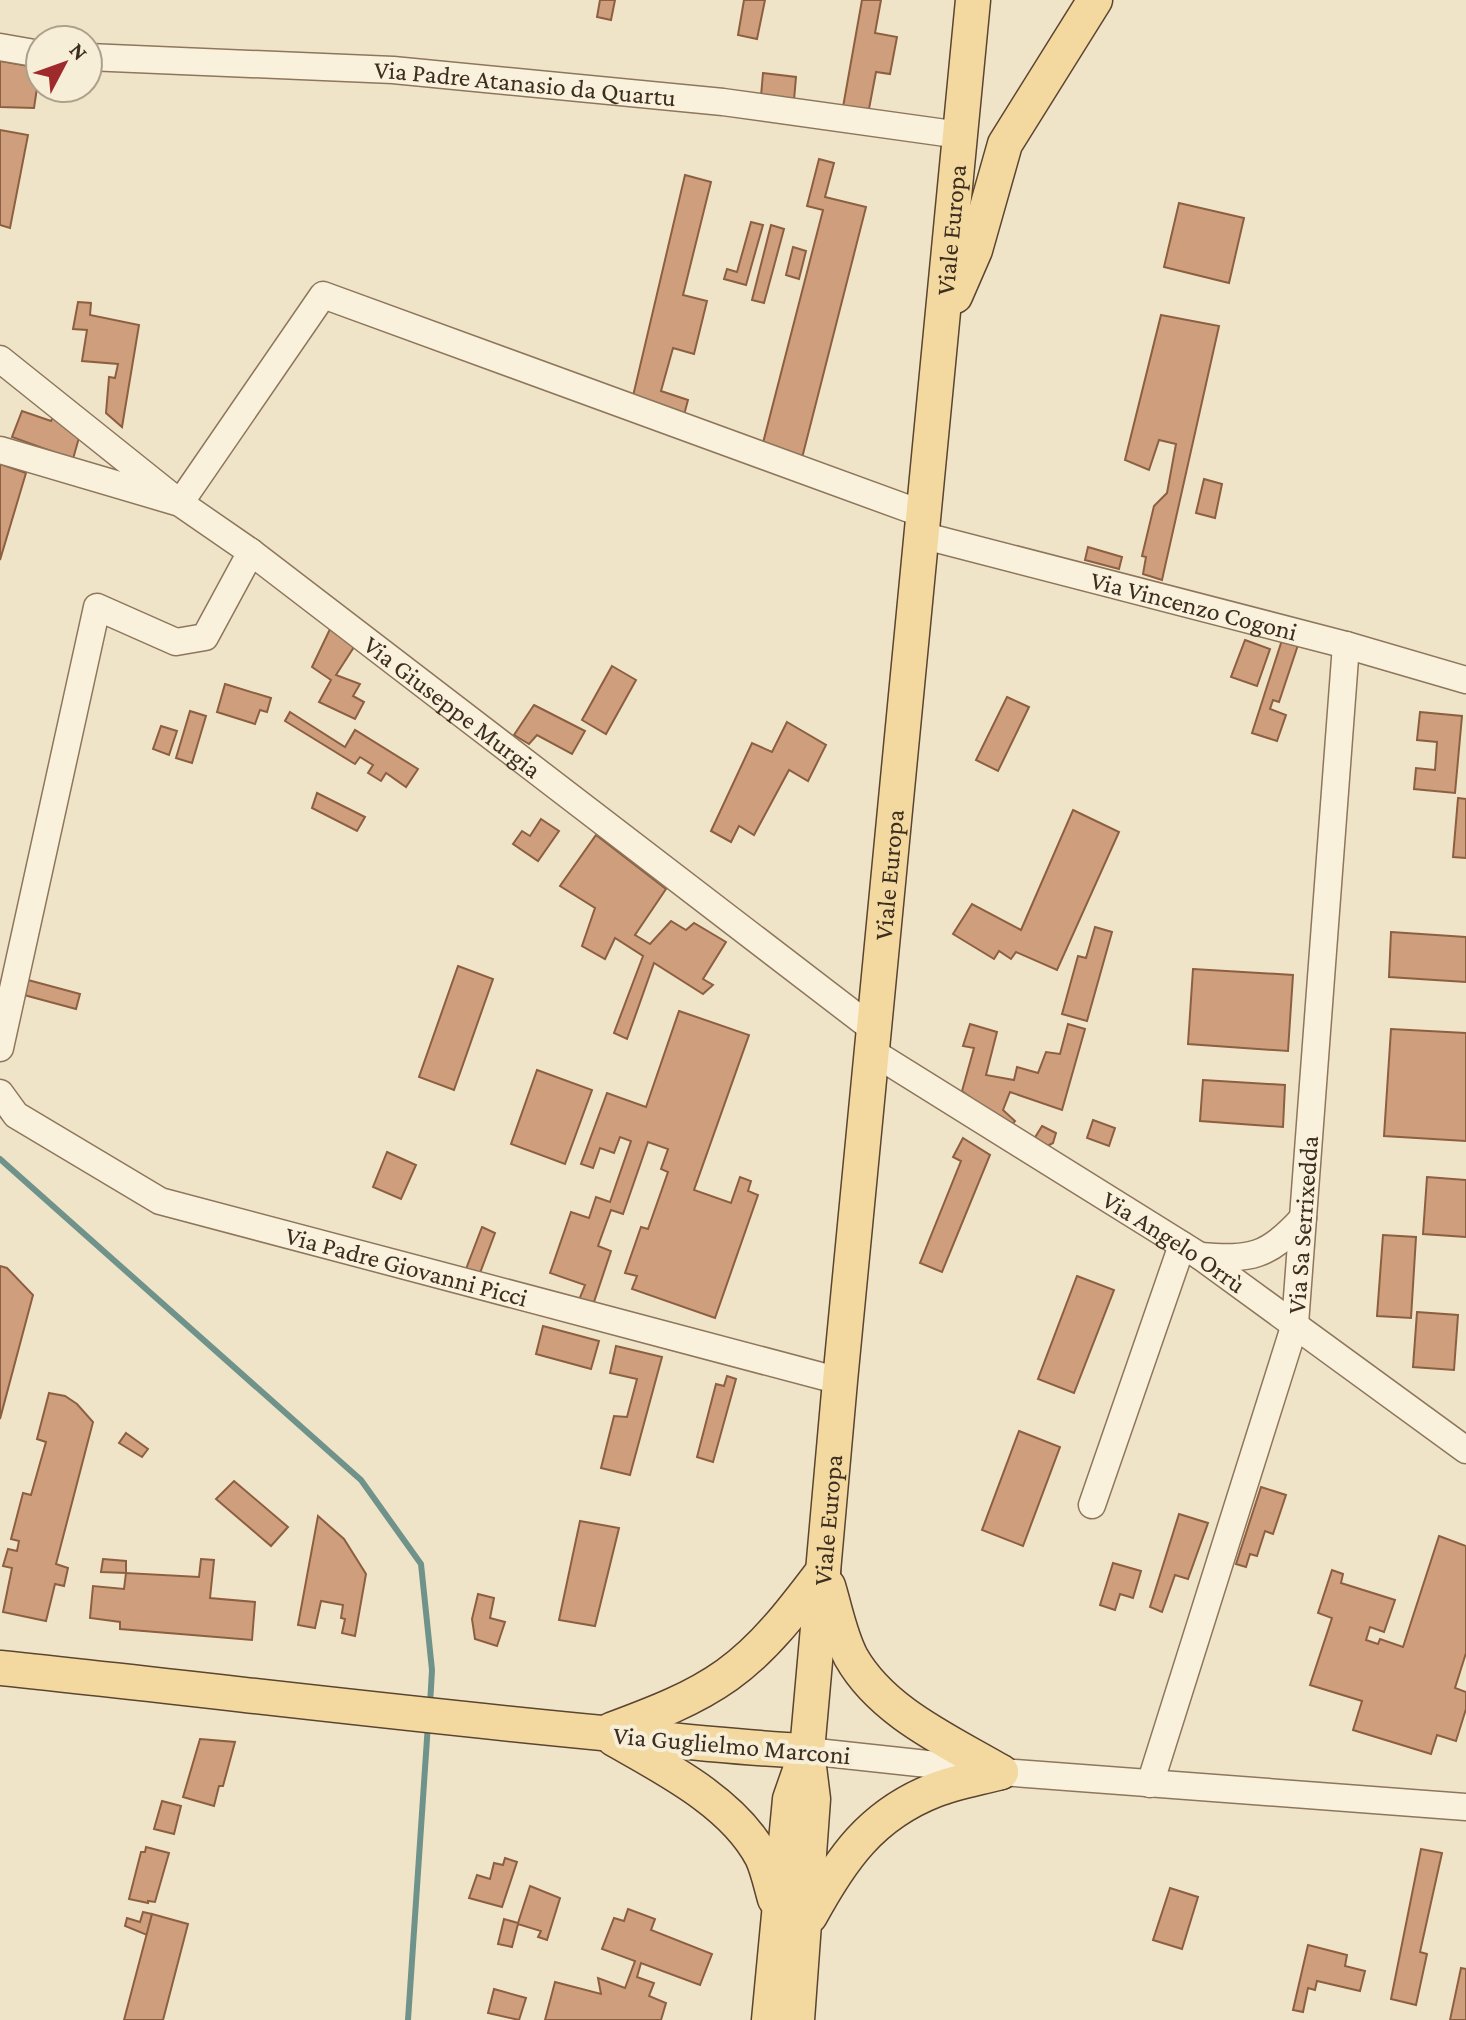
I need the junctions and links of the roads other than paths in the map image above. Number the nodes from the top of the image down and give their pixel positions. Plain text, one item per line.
1 (973, 0) edge
2 (1095, 0) edge
3 (0, 47) edge
4 (24, 51) edge
5 (104, 58) edge
6 (960, 135) junction
7 (942, 325) junction
8 (0, 359) edge
9 (0, 450) edge
10 (180, 503) junction
11 (922, 524) junction
12 (251, 552) junction
13 (1346, 645) junction
14 (1466, 680) edge
15 (872, 1040) junction
16 (0, 1048) edge
17 (0, 1093) edge
18 (1303, 1218) junction
19 (1191, 1250) junction
20 (1295, 1324) junction
21 (840, 1381) junction
22 (1466, 1423) edge
23 (1435, 1427) junction
24 (1466, 1450) edge
25 (1092, 1505) dead end
26 (823, 1571) junction
27 (0, 1668) edge
28 (603, 1733) junction
29 (807, 1751) junction
30 (1001, 1772) junction
31 (1150, 1784) junction
32 (1466, 1807) edge
33 (792, 1917) junction
34 (769, 2020) edge
35 (797, 2020) edge

1 - 6 main road, Viale Europa
2 - 7 main road
3 - 4 street
5 - 6 street, Via Padre Atanasio da Quartu
6 - 7 main road, Viale Europa
7 - 11 main road, Viale Europa
8 - 10 street
9 - 10 street, Via Giuseppe Murgia
10 - 11 street, Via Vincenzo Cogoni
10 - 12 street, Via Giuseppe Murgia
11 - 13 street, Via Vincenzo Cogoni
11 - 15 main road, Viale Europa
12 - 15 street, Via Giuseppe Murgia
12 - 16 street
13 - 14 street, Via Vincenzo Cogoni
13 - 18 street, Via Sa Serrixedda
15 - 19 street, Via Angelo Orrù
15 - 21 main road, Viale Europa
17 - 21 street, Via Padre Giovanni Picci
18 - 19 street
18 - 20 street, Via Sa Serrixedda
19 - 20 street, Via Angelo Orrù
19 - 25 street
20 - 23 street, Via Angelo Orrù
20 - 31 street, Via Sa Serrixedda
21 - 26 main road, Viale Europa
22 - 23 street
23 - 24 street, Via Angelo Orrù
26 - 28 main road
26 - 29 main road, Viale Europa
26 - 30 main road
27 - 28 main road, Via Guglielmo Marconi
28 - 29 main road, Via Guglielmo Marconi
28 - 33 main road
29 - 30 street, Via Guglielmo Marconi
29 - 33 main road, Viale Europa
30 - 31 street, Via Guglielmo Marconi
30 - 33 main road
31 - 32 street, Via Guglielmo Marconi
33 - 34 main road, Viale Europa
33 - 35 main road, Viale Europa

